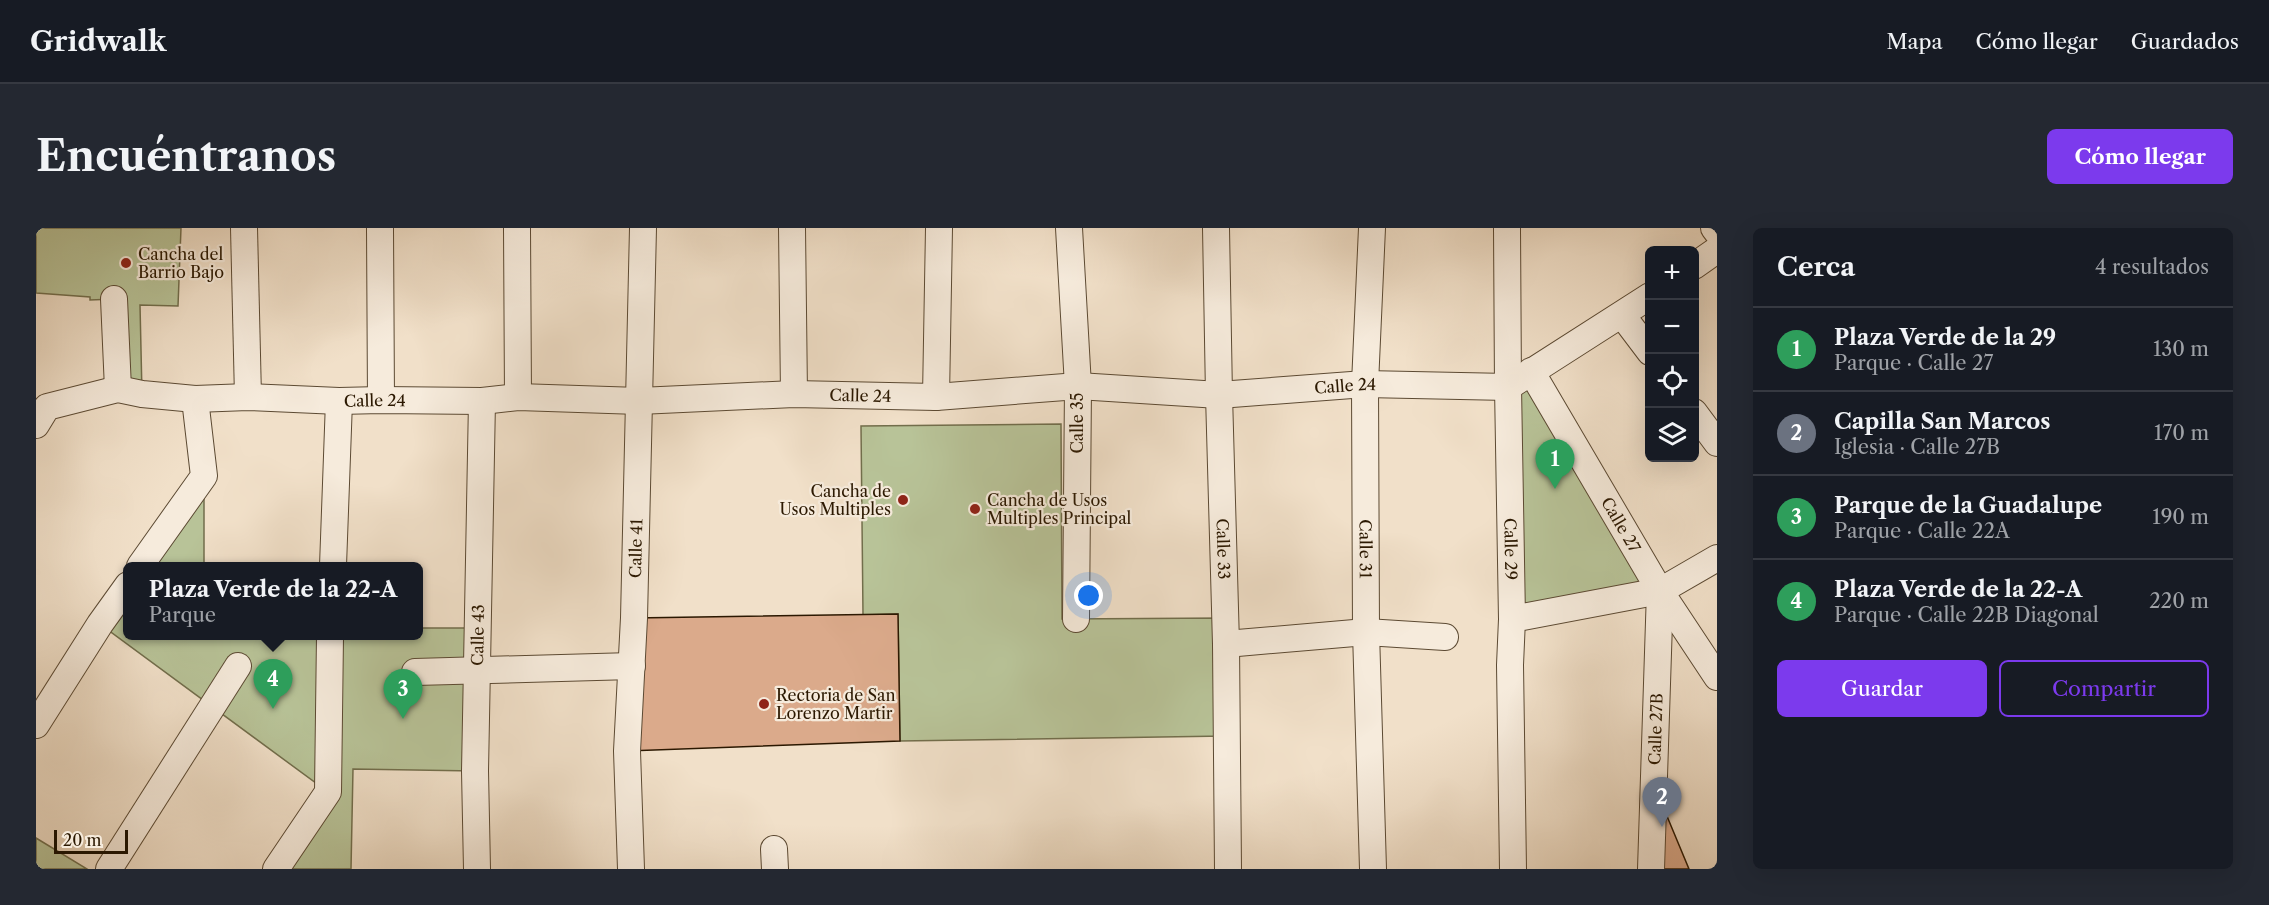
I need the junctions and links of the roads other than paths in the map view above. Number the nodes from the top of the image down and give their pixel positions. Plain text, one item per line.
1 (244, 228) edge
2 (380, 228) edge
3 (517, 228) edge
4 (643, 228) edge
5 (792, 228) edge
6 (939, 228) edge
7 (1069, 228) edge
8 (1216, 228) edge
9 (1372, 228) edge
10 (1507, 228) edge
11 (1714, 228) edge
12 (1717, 232) edge
13 (1717, 250) edge
14 (1699, 263) edge
15 (114, 299) dead end
16 (1645, 299) edge
17 (1622, 315) junction
18 (1645, 345) edge
19 (1531, 371) junction
20 (1365, 384) junction
21 (1078, 386) junction
22 (1508, 387) junction
23 (118, 389) junction
24 (794, 394) junction
25 (1219, 395) junction
26 (248, 397) junction
27 (518, 397) junction
28 (936, 397) junction
29 (195, 399) junction
30 (381, 399) junction
31 (339, 401) junction
32 (482, 401) junction
33 (639, 401) junction
34 (41, 416) edge
35 (1699, 418) edge
36 (1717, 443) edge
37 (1717, 558) edge
38 (144, 562) edge
39 (333, 562) edge
40 (1660, 591) junction
41 (123, 592) edge
42 (1076, 619) dead end
43 (1512, 620) junction
44 (1366, 632) junction
45 (1445, 637) dead end
46 (330, 640) edge
47 (1226, 644) junction
48 (238, 666) dead end
49 (632, 666) junction
50 (477, 670) junction
51 (415, 672) dead end
52 (1717, 677) edge
53 (36, 725) edge
54 (108, 869) edge
55 (276, 869) edge
56 (477, 869) edge
57 (631, 869) edge
58 (1228, 869) edge
59 (1373, 869) edge
60 (1513, 869) edge
61 (1651, 869) edge

1 - 26 street
2 - 30 street
3 - 27 street
4 - 33 street, Calle 41
5 - 24 street
6 - 28 street
7 - 21 street, Calle 35
8 - 25 street, Calle 33
9 - 20 street, Calle 31
10 - 22 street, Calle 29
11 - 12 street
13 - 14 street
15 - 23 street
16 - 17 street
17 - 18 street
17 - 19 street
19 - 22 street
19 - 40 street, Calle 27
20 - 22 street, Calle 24
20 - 25 street, Calle 24
20 - 44 street, Calle 31
21 - 25 street, Calle 24
21 - 28 street, Calle 24
21 - 42 street, Calle 35
22 - 43 street, Calle 29
23 - 29 street, Calle 24
23 - 34 street, Calle 24
24 - 28 street, Calle 24
24 - 33 street, Calle 24
25 - 47 street, Calle 33
26 - 29 street, Calle 24
26 - 31 street, Calle 24
27 - 32 street, Calle 24
27 - 33 street, Calle 24
29 - 38 street
30 - 31 street, Calle 24
30 - 32 street, Calle 24
31 - 39 street
32 - 50 street, Calle 43
33 - 49 street, Calle 41
35 - 36 street
37 - 40 street
40 - 43 street
40 - 52 street, Calle 27
40 - 61 street, Calle 27B
41 - 53 street
43 - 60 street, Calle 29
44 - 45 street
44 - 47 street
44 - 59 street, Calle 31
46 - 55 street
47 - 58 street, Calle 33
48 - 54 street
49 - 50 street
49 - 57 street, Calle 41
50 - 51 street
50 - 56 street, Calle 43

